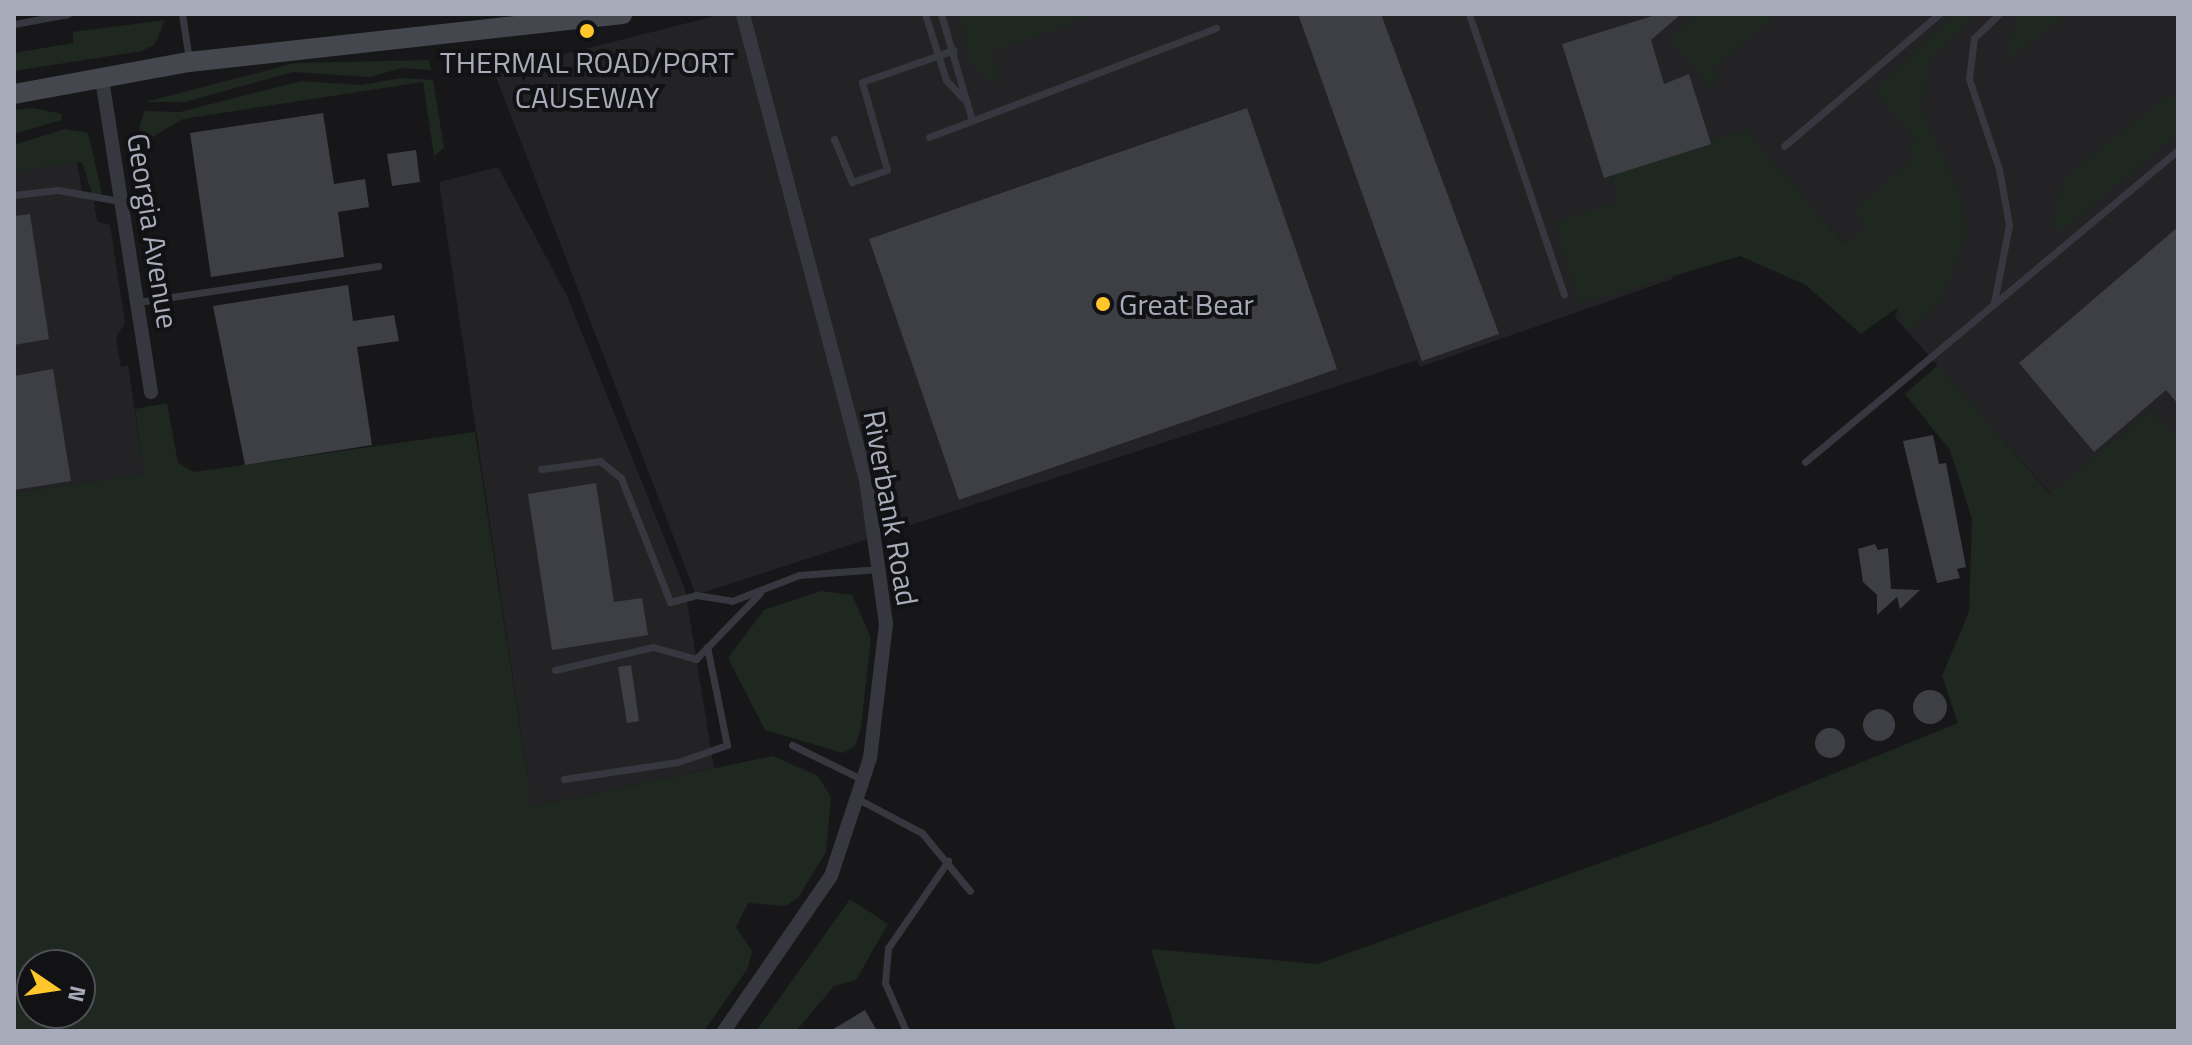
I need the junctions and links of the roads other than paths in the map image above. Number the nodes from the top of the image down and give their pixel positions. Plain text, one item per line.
1 (68, 14) edge
2 (182, 14) edge
3 (622, 14) edge
4 (743, 14) edge
5 (925, 14) edge
6 (941, 14) edge
7 (1469, 14) edge
8 (1939, 14) edge
9 (1999, 14) edge
10 (521, 23) edge
11 (14, 24) edge
12 (1216, 28) dead end
13 (954, 50) junction
14 (937, 56) junction
15 (189, 62) junction
16 (102, 79) junction
17 (14, 94) edge
18 (963, 98) junction
19 (972, 121) junction
20 (929, 137) dead end
21 (834, 139) dead end
22 (1784, 146) dead end
23 (2178, 150) edge
24 (14, 195) edge
25 (122, 201) junction
26 (378, 266) dead end
27 (1564, 294) dead end
28 (138, 302) junction
29 (1994, 303) junction
30 (151, 392) dead end
31 (1805, 462) dead end
32 (541, 469) dead end
33 (882, 569) junction
34 (765, 588) junction
35 (707, 647) junction
36 (555, 670) dead end
37 (792, 745) dead end
38 (564, 779) dead end
39 (864, 781) junction
40 (860, 800) junction
41 (948, 861) junction
42 (970, 891) dead end
43 (724, 1031) edge
44 (906, 1031) edge

1 - 11 lane
2 - 15 lane
3 - 10 street
4 - 33 street, Riverbank Road
5 - 14 lane
6 - 13 lane
7 - 27 lane
8 - 22 lane
9 - 29 lane
10 - 15 street
12 - 19 lane
13 - 14 lane
13 - 18 lane
14 - 18 lane
14 - 21 lane
15 - 16 street
16 - 17 street
16 - 25 street, Georgia Avenue
18 - 19 lane
19 - 20 lane
23 - 29 lane
24 - 25 lane
25 - 28 street, Georgia Avenue
26 - 28 lane
28 - 30 street, Georgia Avenue
29 - 31 lane
32 - 34 lane
33 - 34 lane
33 - 39 street, Riverbank Road
34 - 35 lane
35 - 36 lane
35 - 38 lane
37 - 39 lane
39 - 40 street, Riverbank Road
40 - 41 lane
40 - 43 street, Riverbank Road
41 - 42 lane
41 - 44 lane

